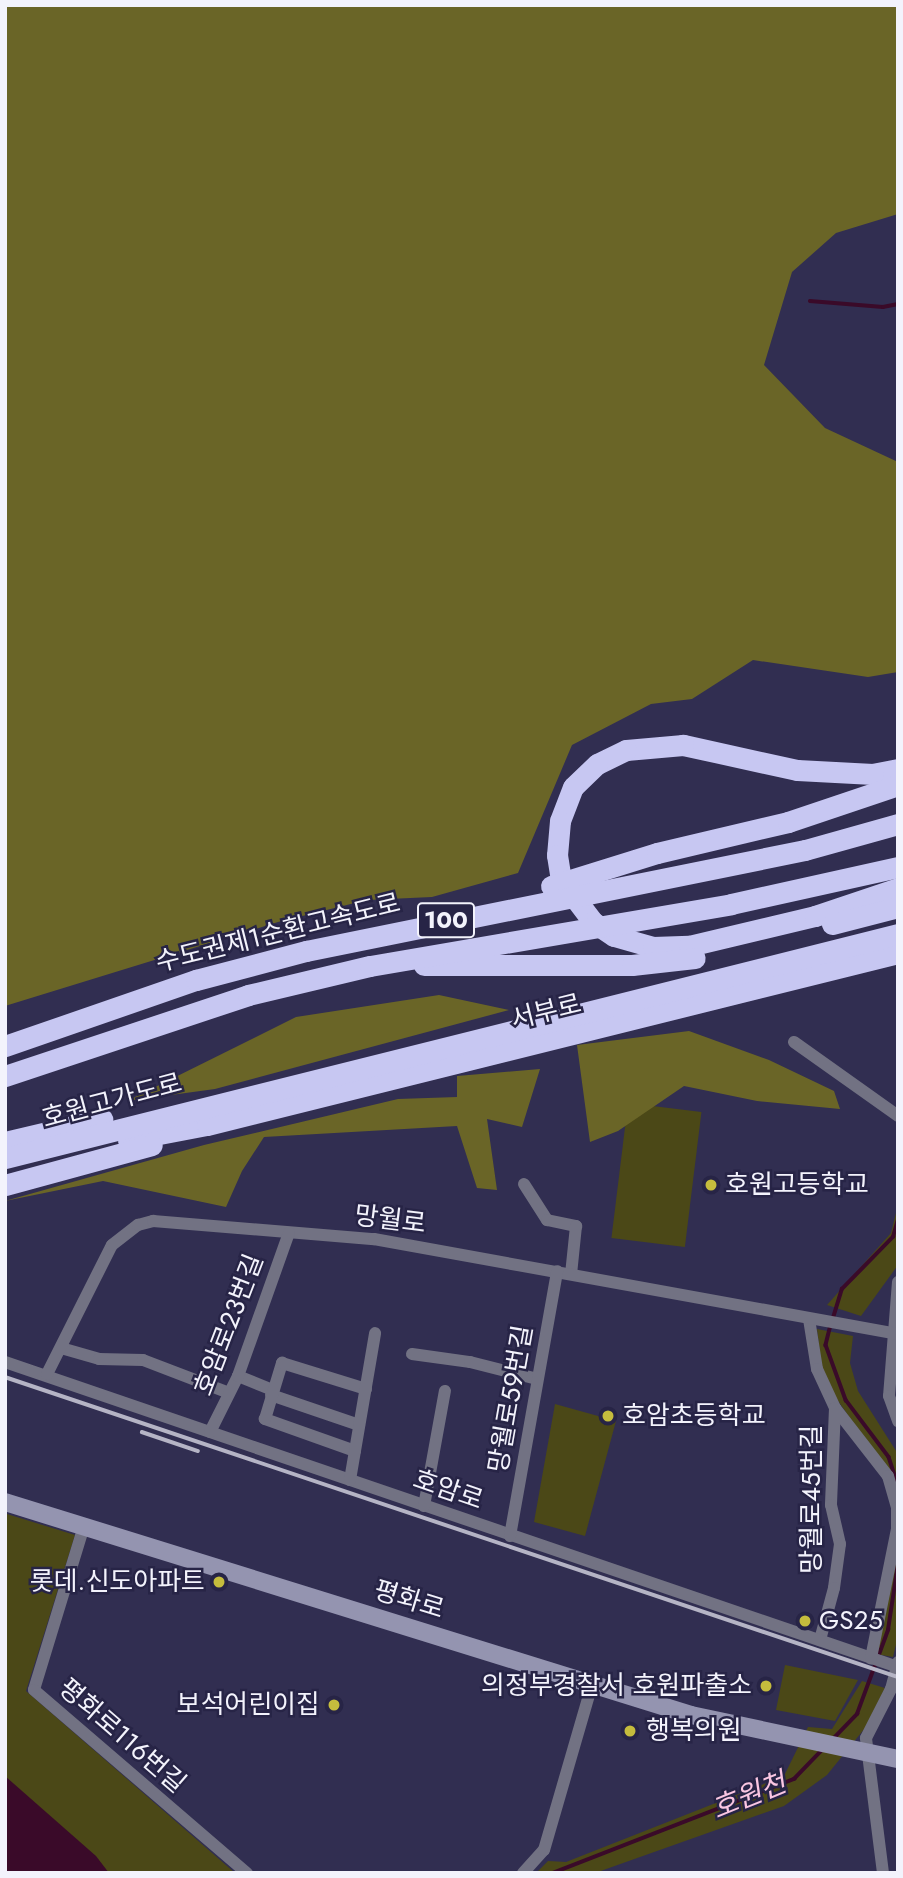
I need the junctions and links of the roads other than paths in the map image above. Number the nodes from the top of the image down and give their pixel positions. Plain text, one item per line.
1 (898, 769) edge
2 (898, 785) edge
3 (898, 824) edge
4 (898, 867) edge
5 (898, 888) edge
6 (892, 909) edge
7 (436, 922) junction
8 (898, 933) edge
9 (898, 953) edge
10 (370, 966) junction
11 (794, 1042) dead end
12 (5, 1046) edge
13 (5, 1076) edge
14 (232, 1098) junction
15 (898, 1116) edge
16 (207, 1125) junction
17 (5, 1142) edge
18 (5, 1158) edge
19 (5, 1170) edge
20 (524, 1184) dead end
21 (5, 1185) edge
22 (289, 1233) junction
23 (557, 1270) junction
24 (571, 1274) junction
25 (898, 1282) edge
26 (809, 1319) junction
27 (375, 1333) dead end
28 (896, 1334) edge
29 (61, 1348) junction
30 (412, 1354) dead end
31 (5, 1362) edge
32 (47, 1374) junction
33 (238, 1376) junction
34 (537, 1379) junction
35 (366, 1389) junction
36 (445, 1391) dead end
37 (272, 1392) junction
38 (229, 1393) junction
39 (835, 1408) junction
40 (898, 1420) edge
41 (359, 1426) junction
42 (210, 1432) junction
43 (355, 1451) junction
44 (350, 1480) junction
45 (896, 1495) edge
46 (5, 1502) edge
47 (424, 1506) junction
48 (84, 1526) junction
49 (510, 1536) junction
50 (820, 1640) junction
51 (873, 1659) junction
52 (897, 1665) edge
53 (592, 1685) junction
54 (860, 1753) junction
55 (898, 1759) edge
56 (883, 1872) edge
57 (247, 1873) edge
58 (523, 1873) edge
59 (898, 1873) edge

1 - 5 highway
2 - 7 highway
3 - 7 highway, 수도권제1순환고속도로 / 100
4 - 10 highway, 수도권제1순환고속도로 / 100
6 - 10 highway
7 - 12 highway, 수도권제1순환고속도로 / 100
8 - 14 highway, 서부로
9 - 16 highway, 서부로
10 - 13 highway, 수도권제1순환고속도로 / 100
11 - 15 street
14 - 17 highway
14 - 18 highway, 호원고가도로
16 - 19 highway, 호원고가도로
16 - 21 highway
20 - 24 street
22 - 23 street, 망월로
22 - 29 street, 망월로
22 - 33 street, 호암로23번길
23 - 24 street, 망월로
23 - 34 street, 망월로59번길
24 - 26 street, 망월로
25 - 28 street
26 - 28 street, 망월로
26 - 39 street, 망월로45번길
27 - 35 street
28 - 40 street
29 - 32 street, 망월로
29 - 38 street
30 - 34 street
31 - 32 street, 호암로
32 - 42 street, 호암로
33 - 37 street
33 - 38 street, 호암로23번길
34 - 49 street, 망월로59번길
35 - 37 street
35 - 41 street
36 - 47 street
37 - 41 street
37 - 43 street
38 - 42 street, 호암로23번길
39 - 45 street
39 - 50 street, 망월로45번길
41 - 43 street
42 - 44 street, 호암로
43 - 44 street
44 - 47 street, 호암로
45 - 51 street
46 - 48 main road, 평화로
47 - 49 street, 호암로
48 - 53 main road, 평화로
48 - 57 street, 평화로116번길
49 - 50 street, 호암로
50 - 51 street, 호암로
51 - 52 street, 호암로
52 - 54 street
53 - 54 main road, 평화로
53 - 58 street
54 - 55 main road
54 - 56 street
56 - 59 street

